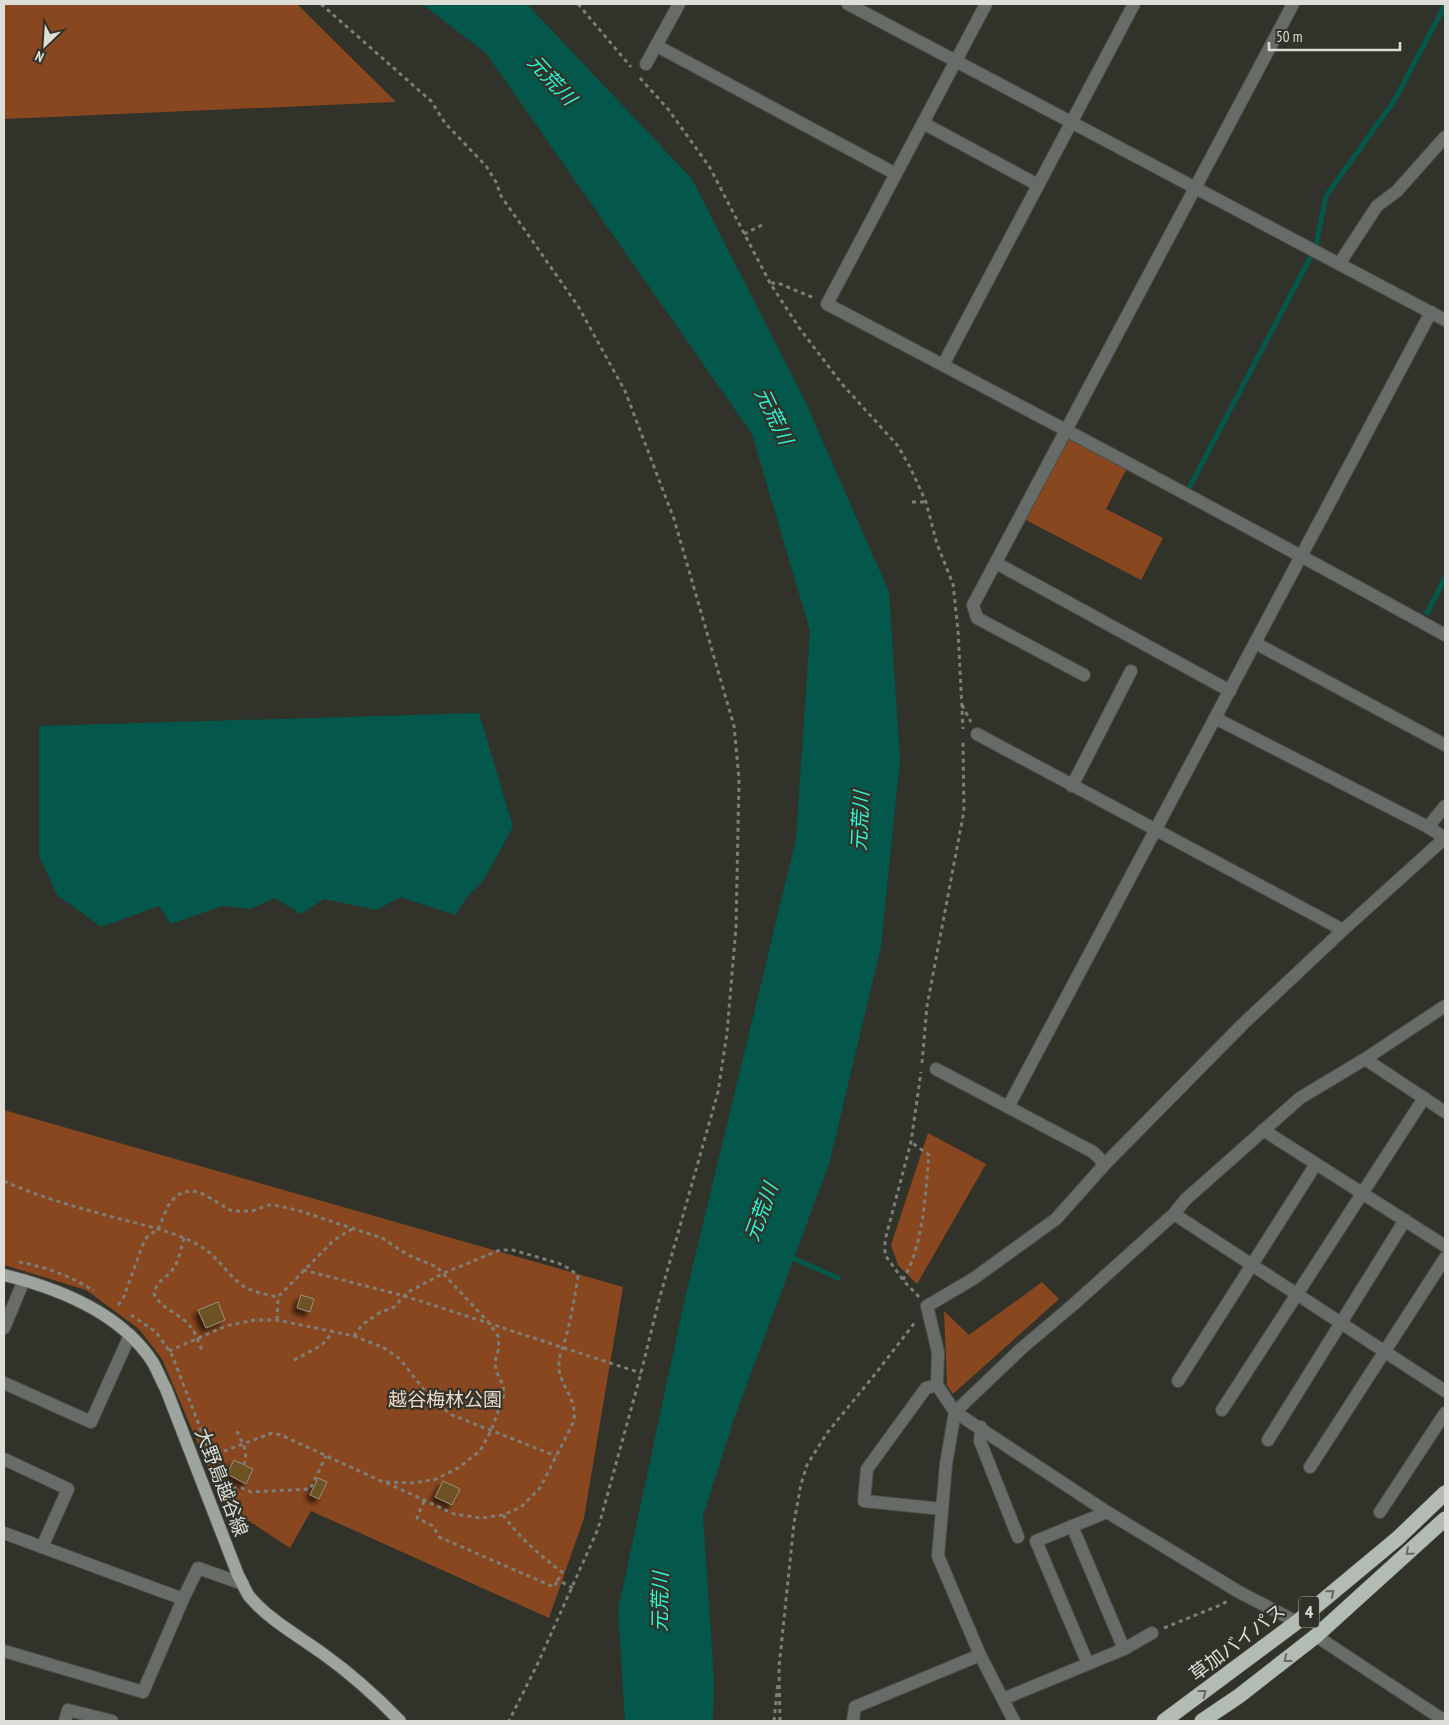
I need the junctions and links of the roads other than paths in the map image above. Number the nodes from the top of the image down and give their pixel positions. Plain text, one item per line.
1 (679, 4) edge
2 (848, 4) edge
3 (1134, 4) edge
4 (1292, 4) edge
5 (981, 6) edge
6 (656, 46) junction
7 (956, 61) junction
8 (646, 64) dead end
9 (1071, 122) junction
10 (923, 123) junction
11 (1445, 137) edge
12 (896, 174) junction
13 (1038, 185) junction
14 (1195, 188) junction
15 (1339, 264) junction
16 (1431, 312) junction
17 (1445, 320) edge
18 (943, 365) junction
19 (1066, 430) junction
20 (1302, 555) junction
21 (996, 562) junction
22 (1445, 634) edge
23 (1255, 643) junction
24 (1131, 671) dead end
25 (1084, 675) dead end
26 (1230, 691) junction
27 (1215, 718) junction
28 (977, 734) dead end
29 (1445, 745) edge
30 (1072, 786) junction
31 (1445, 806) edge
32 (1428, 827) junction
33 (1155, 831) junction
34 (1445, 838) edge
35 (1343, 930) junction
36 (1445, 1006) edge
37 (1365, 1059) junction
38 (936, 1069) dead end
39 (1424, 1098) junction
40 (1008, 1107) junction
41 (1445, 1112) edge
42 (1263, 1130) junction
43 (1105, 1164) junction
44 (1316, 1164) junction
45 (1362, 1193) junction
46 (1174, 1214) junction
47 (1405, 1220) junction
48 (1445, 1246) edge
49 (1445, 1258) edge
50 (1252, 1266) junction
51 (4, 1275) edge
52 (24, 1280) junction
53 (1297, 1294) junction
54 (1340, 1323) junction
55 (4, 1328) edge
56 (130, 1335) junction
57 (1384, 1352) junction
58 (1178, 1381) dead end
59 (4, 1383) edge
60 (937, 1385) junction
61 (1445, 1391) edge
62 (1222, 1410) dead end
63 (955, 1412) junction
64 (1445, 1413) edge
65 (980, 1427) junction
66 (1268, 1440) dead end
67 (4, 1459) edge
68 (1310, 1467) dead end
69 (1445, 1493) edge
70 (942, 1509) junction
71 (1107, 1512) junction
72 (1380, 1512) dead end
73 (1445, 1519) edge
74 (1072, 1526) junction
75 (4, 1533) edge
76 (1018, 1537) dead end
77 (42, 1547) junction
78 (243, 1584) junction
79 (183, 1599) junction
80 (1297, 1622) junction
81 (1152, 1632) road end
82 (1316, 1636) junction
83 (1124, 1649) junction
84 (4, 1651) edge
85 (980, 1654) junction
86 (1088, 1664) junction
87 (1003, 1699) junction
88 (65, 1721) edge
89 (112, 1721) edge
90 (400, 1721) edge
91 (853, 1721) edge
92 (1014, 1721) edge
93 (1164, 1721) edge
94 (1202, 1721) edge
95 (1445, 1721) edge

1 - 6 street
2 - 7 street
3 - 9 street
4 - 14 street
5 - 7 street
6 - 8 street
6 - 12 street
7 - 9 street
7 - 10 street
9 - 13 street
9 - 14 street
10 - 12 street
10 - 13 street
11 - 15 street
12 - 18 street
13 - 18 street
14 - 15 street
14 - 19 street
15 - 16 street
16 - 17 street
16 - 20 street
18 - 19 street
19 - 20 street
19 - 21 street
20 - 22 street
20 - 23 street
21 - 25 street
21 - 26 street
23 - 26 street
23 - 29 street
24 - 30 street
26 - 27 street
27 - 32 street
27 - 33 street
28 - 30 street
30 - 33 street
31 - 32 street
32 - 34 street
33 - 35 street
33 - 40 street
34 - 35 street
35 - 43 street
36 - 37 street
37 - 39 street
37 - 42 street
38 - 40 street
39 - 41 street
39 - 45 street
40 - 43 street
42 - 44 street
42 - 46 street
43 - 60 street
44 - 45 street
44 - 50 street
45 - 47 street
45 - 53 street
46 - 50 street
46 - 63 street
47 - 48 street
47 - 54 street
49 - 57 street
50 - 53 street
50 - 58 street
51 - 52 main road, 大野島越谷線
52 - 55 street
52 - 56 main road, 大野島越谷線
53 - 54 street
53 - 62 street
54 - 57 street
54 - 66 street
56 - 59 street
56 - 78 main road, 大野島越谷線
57 - 61 street
57 - 68 street
60 - 63 street
60 - 70 street
63 - 65 street
63 - 70 street
64 - 72 street
65 - 71 street
65 - 76 street
67 - 77 street
80 -> 69 highway, 草加バイパス / 4
70 - 85 street
71 - 74 street
71 - 80 street
73 -> 82 highway, 4
74 - 83 street
74 - 86 street
75 - 77 street
77 - 79 street
78 - 79 street
78 - 90 main road, 大野島越谷線
79 - 84 street
93 -> 80 highway, 草加バイパス / 4
81 - 83 street
82 -> 94 highway, 4
82 - 95 street
83 - 86 street
85 - 87 street
85 - 91 street
86 - 87 street
87 - 92 street
88 - 89 street

